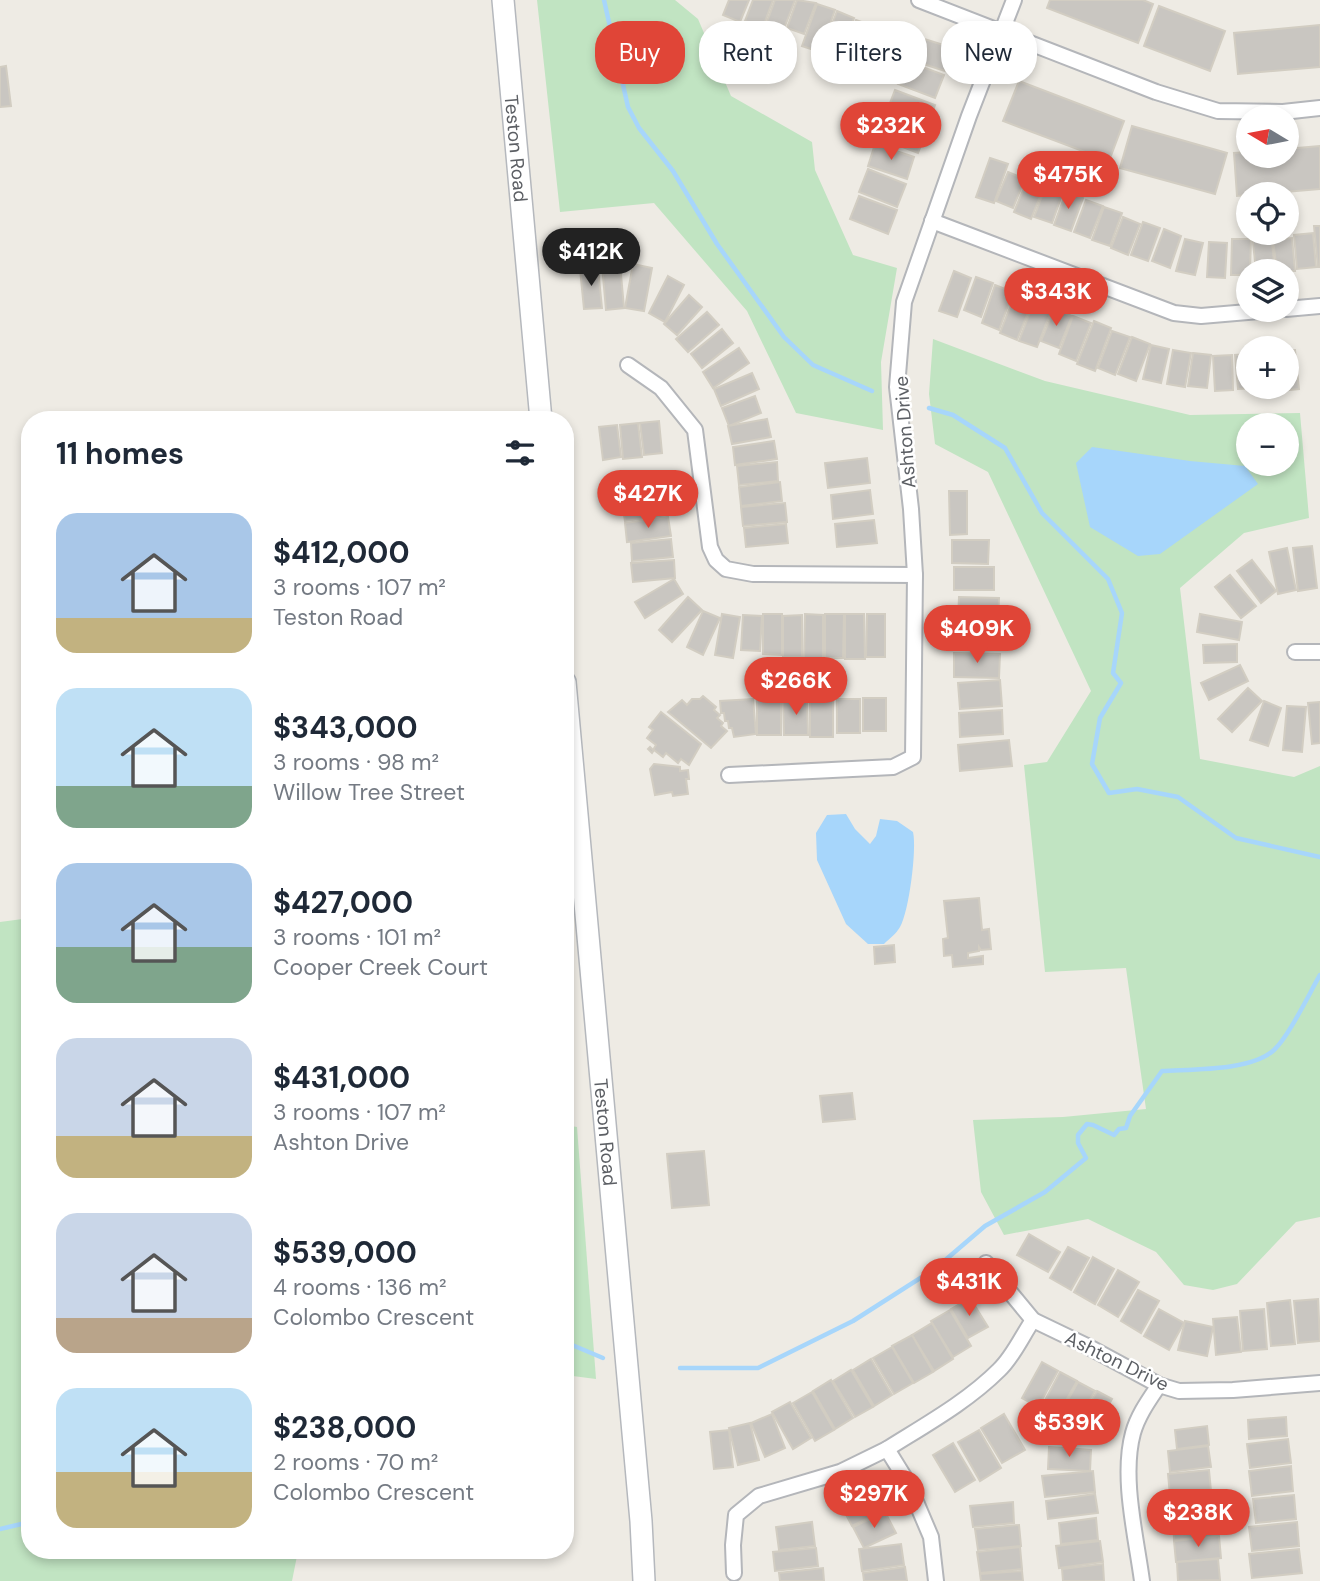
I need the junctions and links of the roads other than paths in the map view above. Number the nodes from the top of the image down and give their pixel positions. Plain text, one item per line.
1 (503, 0) edge
2 (919, 0) edge
3 (1014, 0) edge
4 (970, 21) edge
5 (1006, 21) edge
6 (1037, 47) edge
7 (983, 84) edge
8 (1320, 108) edge
9 (932, 221) junction
10 (1320, 306) edge
11 (1299, 308) edge
12 (1236, 313) edge
13 (628, 365) dead end
14 (540, 411) edge
15 (915, 575) junction
16 (1295, 652) dead end
17 (1320, 652) edge
18 (729, 775) dead end
19 (574, 781) edge
20 (986, 1262) dead end
21 (1033, 1320) junction
22 (1320, 1383) edge
23 (1159, 1385) junction
24 (887, 1449) junction
25 (734, 1573) dead end
26 (644, 1581) edge
27 (936, 1581) edge
28 (1142, 1581) edge

1 - 14 main road, Teston Road
2 - 4 street
3 - 5 street, Ashton Drive
6 - 8 street
7 - 9 street, Ashton Drive
9 - 12 street
9 - 15 street, Ashton Drive
10 - 11 street
13 - 15 street
15 - 18 street, Ashton Drive
16 - 17 street
19 - 26 main road, Teston Road
20 - 21 street, Ashton Drive
21 - 23 street, Ashton Drive
21 - 24 street
22 - 23 street, Ashton Drive
23 - 28 street
24 - 25 street
24 - 27 street

